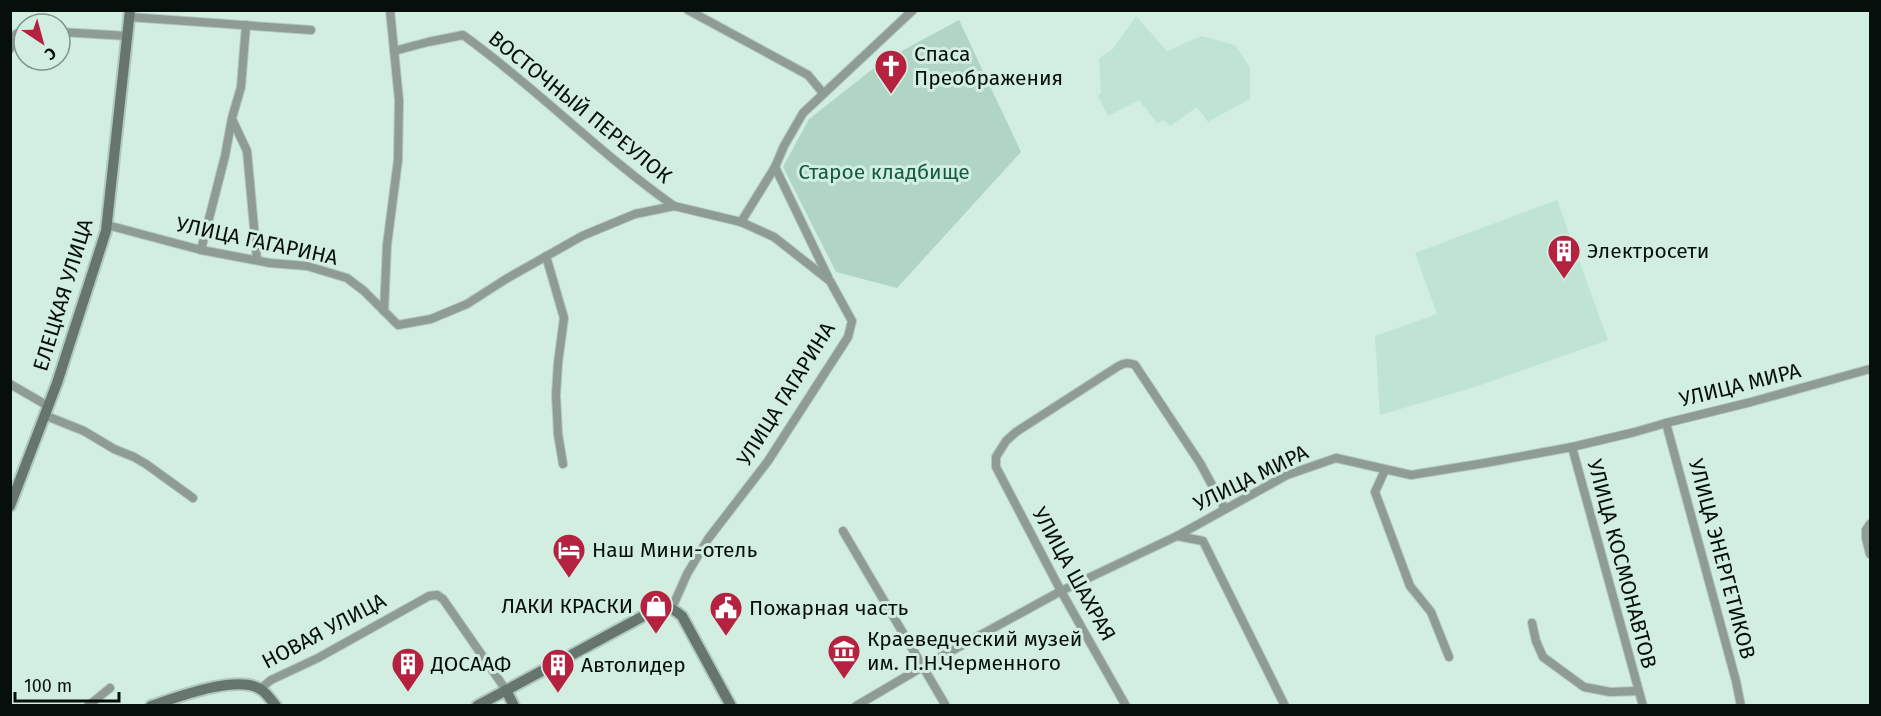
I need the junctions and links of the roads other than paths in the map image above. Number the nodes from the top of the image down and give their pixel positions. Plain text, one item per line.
1 (390, 10) edge
2 (688, 10) edge
3 (913, 10) edge
4 (130, 14) edge
5 (246, 25) junction
6 (311, 30) dead end
7 (72, 33) edge
8 (128, 36) junction
9 (394, 51) junction
10 (823, 93) junction
11 (232, 118) junction
12 (775, 167) junction
13 (674, 206) junction
14 (741, 222) junction
15 (107, 225) junction
16 (201, 250) junction
17 (546, 256) junction
18 (257, 260) junction
19 (830, 281) junction
20 (384, 311) junction
21 (1870, 369) edge
22 (10, 384) edge
23 (46, 411) junction
24 (1666, 423) junction
25 (1572, 447) junction
26 (563, 464) dead end
27 (1385, 470) junction
28 (193, 498) dead end
29 (10, 506) edge
30 (1225, 509) junction
31 (1870, 524) edge
32 (843, 531) dead end
33 (1177, 536) junction
34 (1870, 554) edge
35 (1061, 591) junction
36 (672, 608) junction
37 (1532, 623) dead end
38 (1449, 657) dead end
39 (924, 666) junction
40 (110, 688) dead end
41 (260, 689) junction
42 (506, 690) junction
43 (1638, 691) junction
44 (88, 705) edge
45 (151, 705) edge
46 (276, 705) edge
47 (477, 705) edge
48 (514, 705) edge
49 (731, 705) edge
50 (856, 705) edge
51 (946, 705) edge
52 (1126, 705) edge
53 (1285, 705) edge
54 (1643, 705) edge
55 (1741, 705) edge

1 - 9 street
2 - 10 street
3 - 10 street
4 - 5 street, ЕЛЕЦКАЯ УЛИЦА
4 - 8 main road, ЕЛЕЦКАЯ УЛИЦА
5 - 6 street, ЕЛЕЦКАЯ УЛИЦА
5 - 11 street
7 - 8 street
8 - 15 main road, ЕЛЕЦКАЯ УЛИЦА
9 - 13 street, ВОСТОЧНЫЙ ПЕРЕУЛОК
9 - 20 street
10 - 12 street
11 - 16 street
11 - 18 street
12 - 14 street
12 - 19 street
13 - 14 street, УЛИЦА ГАГАРИНА
13 - 17 street, УЛИЦА ГАГАРИНА
14 - 19 street, УЛИЦА ГАГАРИНА
15 - 16 street, УЛИЦА ГАГАРИНА
15 - 23 main road, ЕЛЕЦКАЯ УЛИЦА
16 - 18 street, УЛИЦА ГАГАРИНА
17 - 20 street, УЛИЦА ГАГАРИНА
17 - 26 street
18 - 20 street, УЛИЦА ГАГАРИНА
19 - 36 street, УЛИЦА ГАГАРИНА
21 - 24 street, УЛИЦА МИРА
22 - 23 street
23 - 28 street
23 - 29 main road, ЕЛЕЦКАЯ УЛИЦА
24 - 25 street, УЛИЦА МИРА
24 - 55 street, УЛИЦА ЭНЕРГЕТИКОВ
25 - 27 street, УЛИЦА МИРА
25 - 43 street, УЛИЦА КОСМОНАВТОВ
27 - 30 street, УЛИЦА МИРА
27 - 38 street
30 - 33 street, УЛИЦА МИРА
30 - 35 street, УЛИЦА ШАХРАЯ
31 - 34 street
32 - 39 street
33 - 35 street, УЛИЦА МИРА
33 - 53 street
35 - 39 street, УЛИЦА МИРА
35 - 52 street, УЛИЦА ШАХРАЯ
36 - 42 main road
36 - 49 main road
37 - 43 street, УЛИЦА КОСМОНАВТОВ
39 - 50 street, УЛИЦА МИРА
39 - 51 street
40 - 44 street
41 - 42 street, НОВАЯ УЛИЦА
41 - 45 main road, НОВАЯ УЛИЦА
41 - 46 main road
42 - 47 main road
42 - 48 main road
43 - 54 street, УЛИЦА КОСМОНАВТОВ

